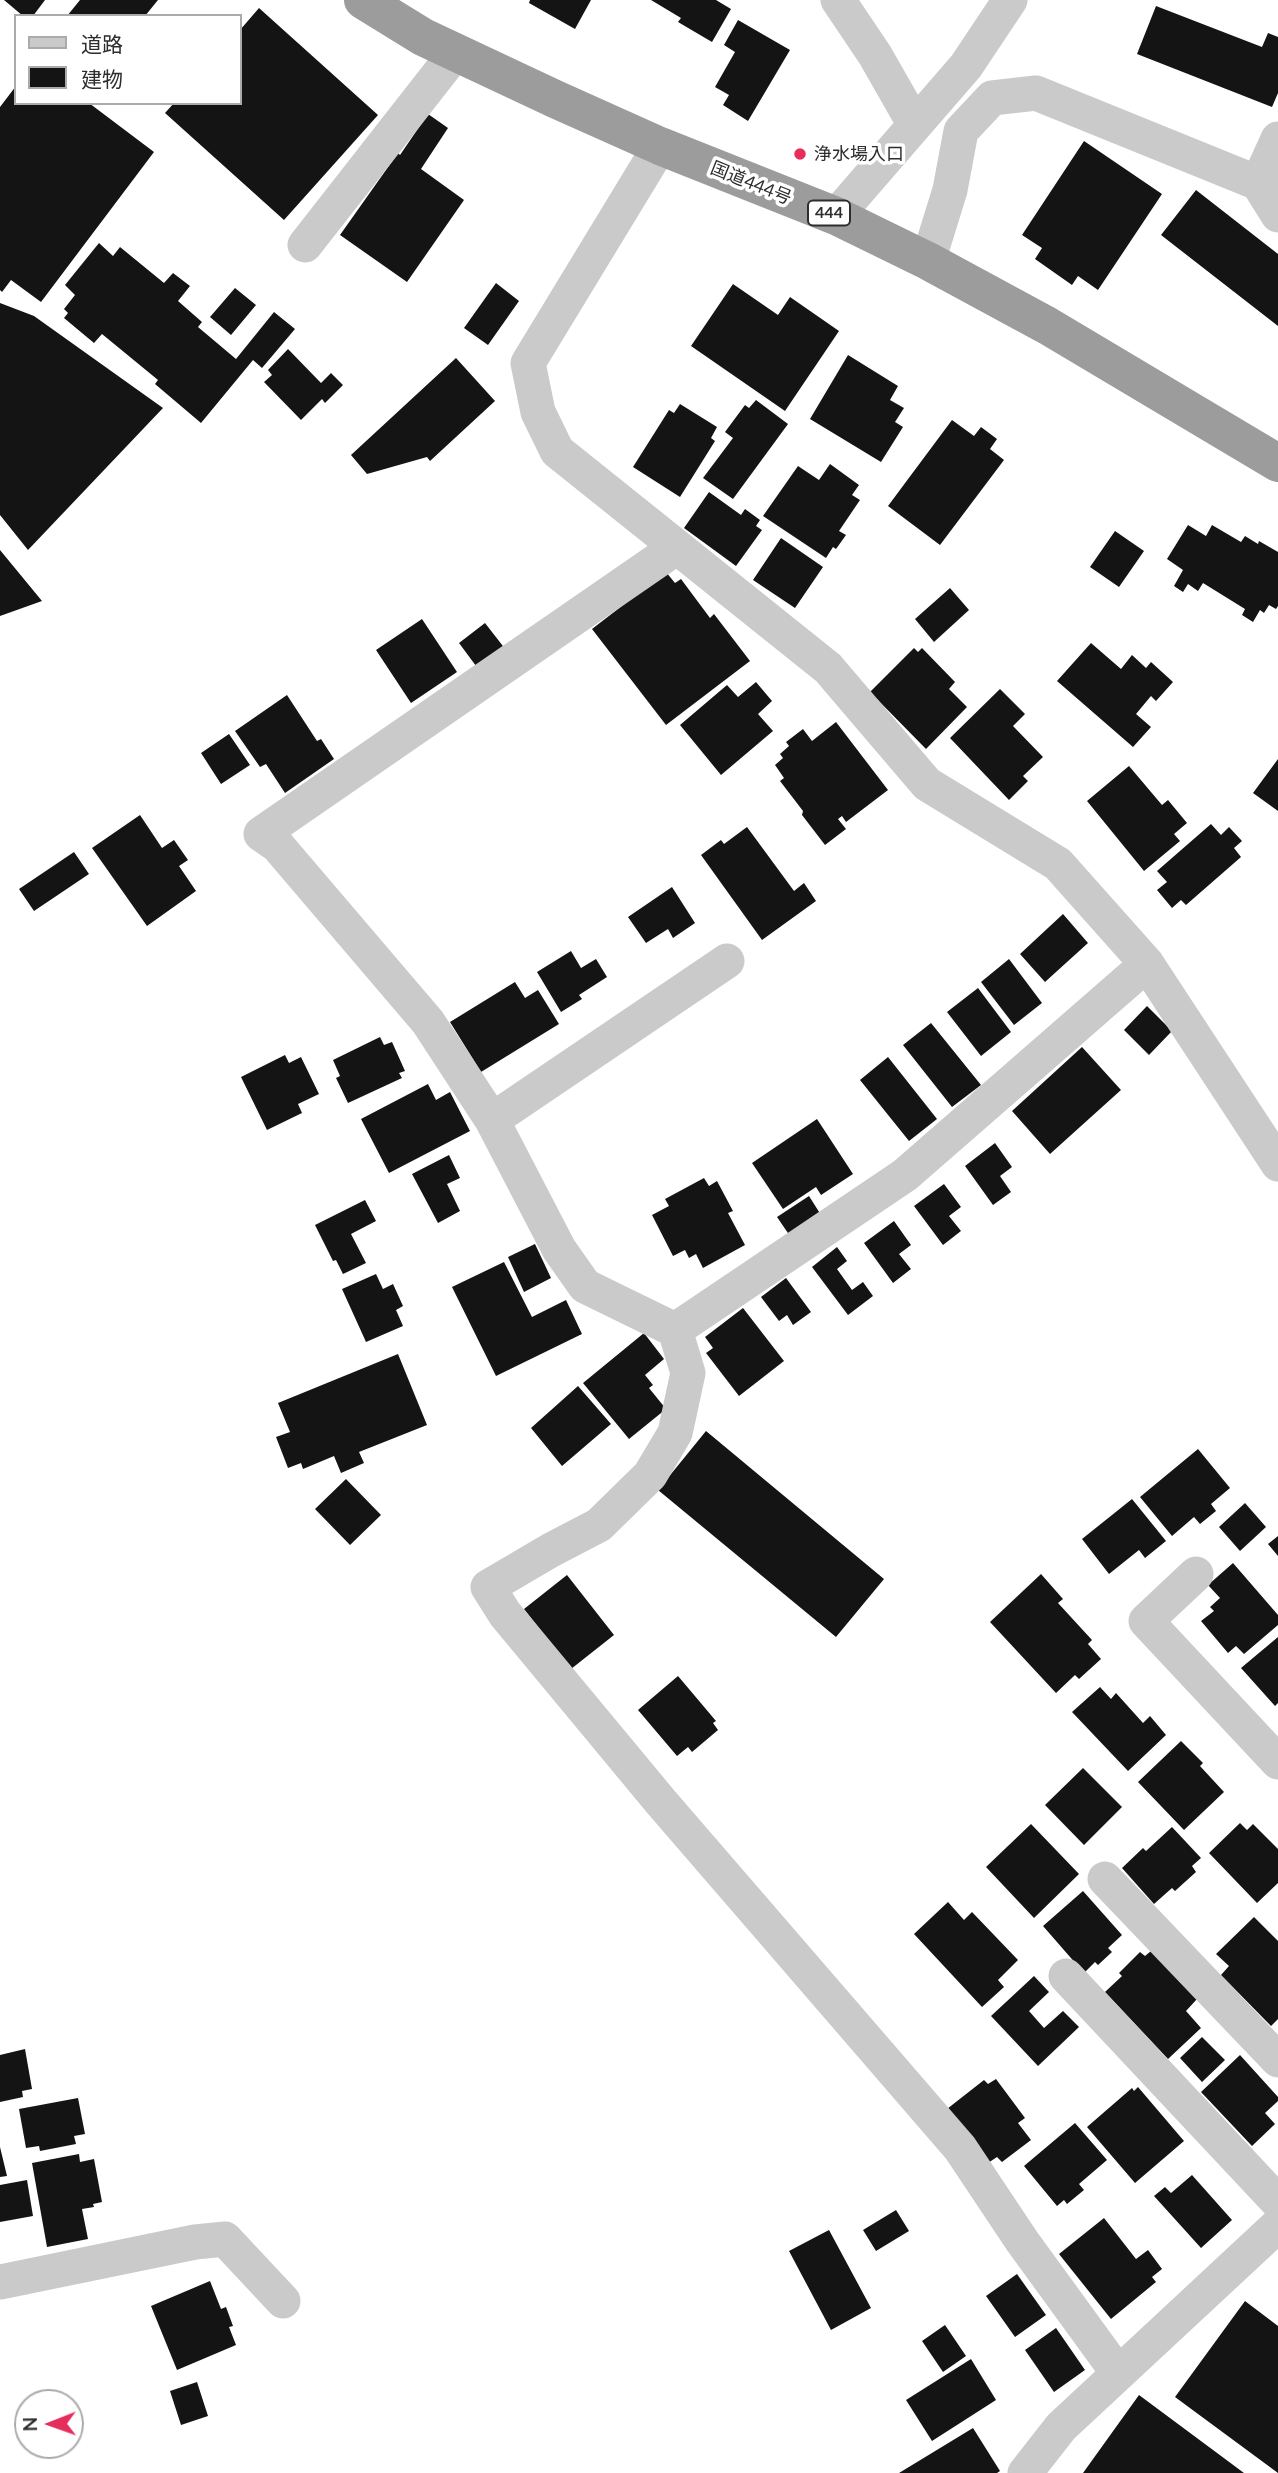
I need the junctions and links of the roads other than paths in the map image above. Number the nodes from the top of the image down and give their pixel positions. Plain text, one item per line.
1 (838, 0) edge
2 (1010, 0) edge
3 (381, 5) edge
4 (456, 52) junction
5 (915, 125) junction
6 (1278, 139) edge
7 (660, 146) junction
8 (1258, 183) junction
9 (1278, 215) edge
10 (836, 216) junction
11 (306, 245) dead end
12 (928, 261) junction
13 (1278, 463) edge
14 (677, 547) junction
15 (727, 961) dead end
16 (1147, 964) junction
17 (492, 1120) junction
18 (1278, 1164) edge
19 (676, 1331) junction
20 (1196, 1574) dead end
21 (1278, 1762) edge
22 (1105, 1879) dead end
23 (1066, 1976) dead end
24 (1278, 2060) edge
25 (1278, 2202) edge
26 (1278, 2225) edge
27 (0, 2282) edge
28 (283, 2301) dead end
29 (1118, 2373) junction
30 (1025, 2473) edge

1 - 5 street
2 - 5 street
3 - 4 highway, 国道444号 / 444
4 - 7 highway, 国道444号 / 444
4 - 11 street
5 - 10 street
6 - 8 street
7 - 10 highway, 国道444号 / 444
7 - 14 street
8 - 9 street
8 - 12 street
10 - 12 highway, 国道444号 / 444
12 - 13 highway, 国道444号 / 444
14 - 16 street
14 - 17 street
15 - 17 street
16 - 18 street
16 - 19 street
17 - 19 street
19 - 29 street
20 - 21 street
22 - 24 street
23 - 25 street
26 - 29 street
27 - 28 street
29 - 30 street

